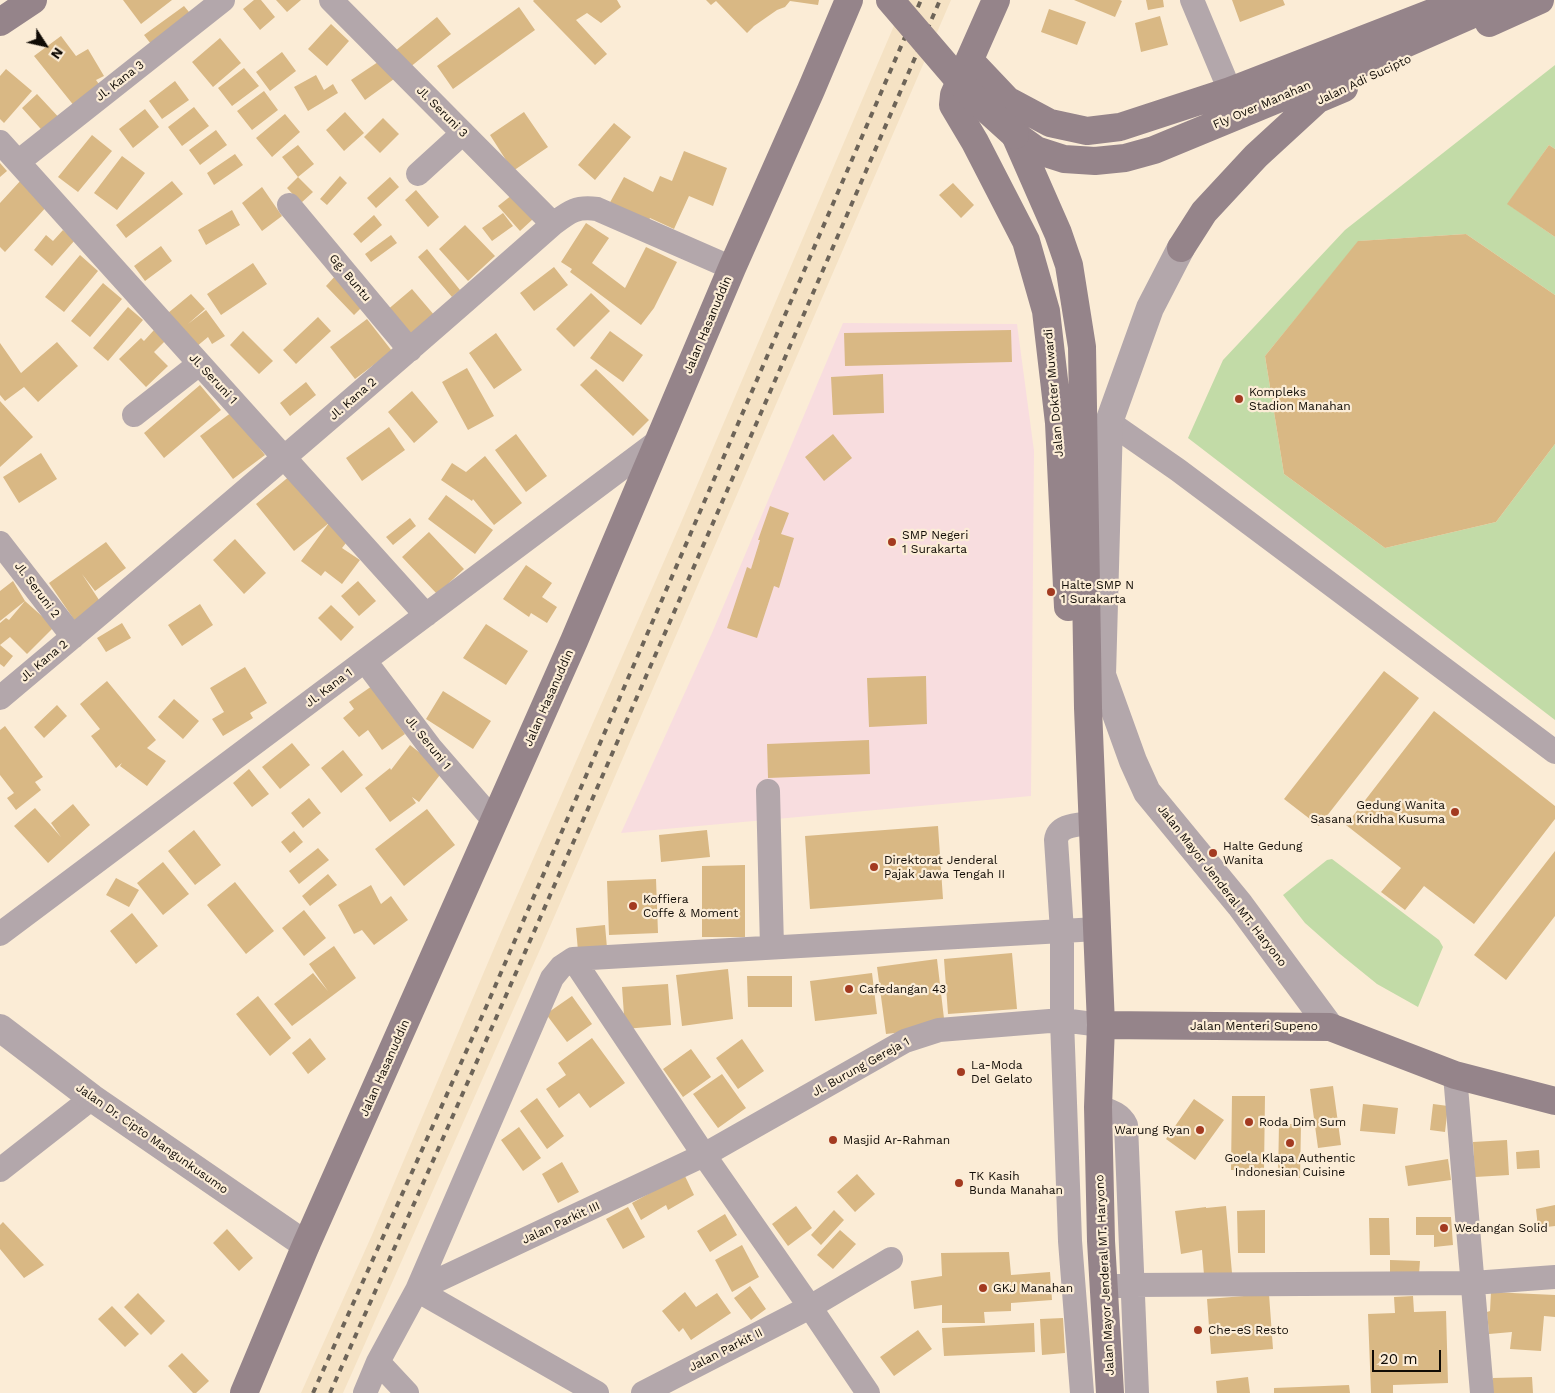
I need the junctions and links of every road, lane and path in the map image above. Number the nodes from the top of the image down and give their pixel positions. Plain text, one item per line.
1 (33, 0) edge
2 (223, 0) edge
3 (332, 0) edge
4 (849, 0) edge
5 (890, 0) edge
6 (996, 0) edge
7 (1192, 0) edge
8 (1464, 0) edge
9 (1505, 0) edge
10 (1540, 0) edge
11 (0, 22) edge
12 (970, 62) junction
13 (1230, 91) junction
14 (463, 133) junction
15 (1015, 134) junction
16 (0, 142) edge
17 (18, 162) junction
18 (418, 174) dead end
19 (290, 205) dead end
20 (553, 224) junction
21 (1182, 248) joint
22 (732, 268) junction
23 (410, 350) junction
24 (200, 364) junction
25 (134, 415) dead end
26 (1109, 422) junction
27 (658, 441) junction
28 (285, 458) junction
29 (0, 543) edge
30 (426, 615) junction
31 (73, 637) junction
32 (365, 661) junction
33 (0, 698) edge
34 (1088, 708) junction
35 (1555, 752) edge
36 (768, 791) dead end
37 (494, 822) junction
38 (1092, 823) junction
39 (1097, 929) junction
40 (1062, 931) junction
41 (0, 934) edge
42 (772, 947) junction
43 (573, 958) junction
44 (1062, 1020) junction
45 (1101, 1025) junction
46 (1330, 1027) junction
47 (0, 1028) edge
48 (1455, 1075) junction
49 (92, 1098) junction
50 (1555, 1101) edge
51 (1098, 1107) junction
52 (704, 1155) junction
53 (0, 1170) edge
54 (1100, 1182) junction
55 (1128, 1184) junction
56 (1070, 1241) junction
57 (1101, 1241) junction
58 (306, 1246) junction
59 (891, 1258) dead end
60 (1555, 1277) edge
61 (1473, 1283) junction
62 (1132, 1285) junction
63 (1103, 1287) junction
64 (417, 1290) junction
65 (810, 1306) junction
66 (1134, 1339) junction
67 (1106, 1340) junction
68 (1078, 1343) junction
69 (378, 1362) junction
70 (244, 1393) edge
71 (365, 1393) edge
72 (407, 1393) edge
73 (597, 1393) edge
74 (643, 1393) edge
75 (868, 1393) edge
76 (1082, 1393) edge
77 (1110, 1393) edge
78 (1137, 1393) edge
79 (1482, 1393) edge

1 - 11 main road
2 - 17 street, Jl. Kana 3
3 - 14 street, Jl. Seruni 3
4 - 22 main road, Jalan Hasanuddin
5 - 15 main road, Fly Over Manahan, bridge
6 - 12 main road
7 - 13 street
8 - 13 main road
9 - 15 main road, Fly Over Manahan
10 - 21 main road, Jalan Adi Sucipto
12 - 13 main road
12 - 34 main road, Jalan Dokter Muwardi
14 - 18 street
14 - 20 street, Jl. Seruni 3
15 - 34 main road, Fly Over Manahan
16 - 17 street, Jl. Seruni 1
17 - 24 street, Jl. Seruni 1
19 - 23 street, Gg. Buntu
20 - 22 street, Jl. Kana 2
20 - 23 street, Jl. Kana 2
21 - 26 street, Jalan Mayor Jenderal MT. Haryono
22 - 27 main road, Jalan Hasanuddin
23 - 28 street, Jl. Kana 2
24 - 25 street
24 - 28 street, Jl. Seruni 1
26 - 35 street
26 - 46 street, Jalan Mayor Jenderal MT. Haryono
27 - 30 street, Jl. Kana 1
27 - 37 main road, Jalan Hasanuddin
28 - 30 street, Jl. Seruni 1
28 - 31 street, Jl. Kana 2
29 - 31 street, Jl. Seruni 2
30 - 32 street, Jl. Kana 1
31 - 33 street, Jl. Kana 2
32 - 37 street, Jl. Seruni 1
32 - 41 street, Jl. Kana 1
34 - 38 main road, Jalan Mayor Jenderal MT. Haryono
36 - 42 street
37 - 58 main road, Jalan Hasanuddin
38 - 39 main road, Jalan Mayor Jenderal MT. Haryono
38 - 40 street
39 - 40 street
39 - 45 main road, Jalan Mayor Jenderal MT. Haryono
40 - 42 street
40 - 44 street
42 - 43 street
43 - 52 street
43 - 64 street
44 - 45 street, Jalan Menteri Supeno
44 - 52 street, Jl. Burung Gereja 1
44 - 56 street
45 - 46 main road, Jalan Menteri Supeno
45 - 51 main road, Jalan Mayor Jenderal MT. Haryono
46 - 48 main road, Jalan Menteri Supeno
47 - 49 street, Jalan Dr. Cipto Mangunkusumo
48 - 50 main road, Jalan Menteri Supeno
48 - 61 street
49 - 53 street
49 - 58 street, Jalan Dr. Cipto Mangunkusumo
51 - 54 main road, Jalan Mayor Jenderal MT. Haryono
51 - 55 street
52 - 64 street, Jalan Parkit III
52 - 65 street
54 - 55 street
54 - 57 main road, Jalan Mayor Jenderal MT. Haryono
55 - 62 street
56 - 57 street
56 - 68 street
57 - 63 main road, Jalan Mayor Jenderal MT. Haryono
58 - 70 main road, Jalan Hasanuddin
59 - 65 street, Jalan Parkit II
60 - 61 street
61 - 62 street
61 - 79 street
62 - 63 street
62 - 66 street
63 - 67 main road, Jalan Mayor Jenderal MT. Haryono
64 - 69 street
64 - 73 street
65 - 74 street, Jalan Parkit II
65 - 75 street
66 - 67 street
66 - 78 street
67 - 68 street
67 - 77 main road, Jalan Mayor Jenderal MT. Haryono
68 - 76 street
69 - 71 street
69 - 72 street

